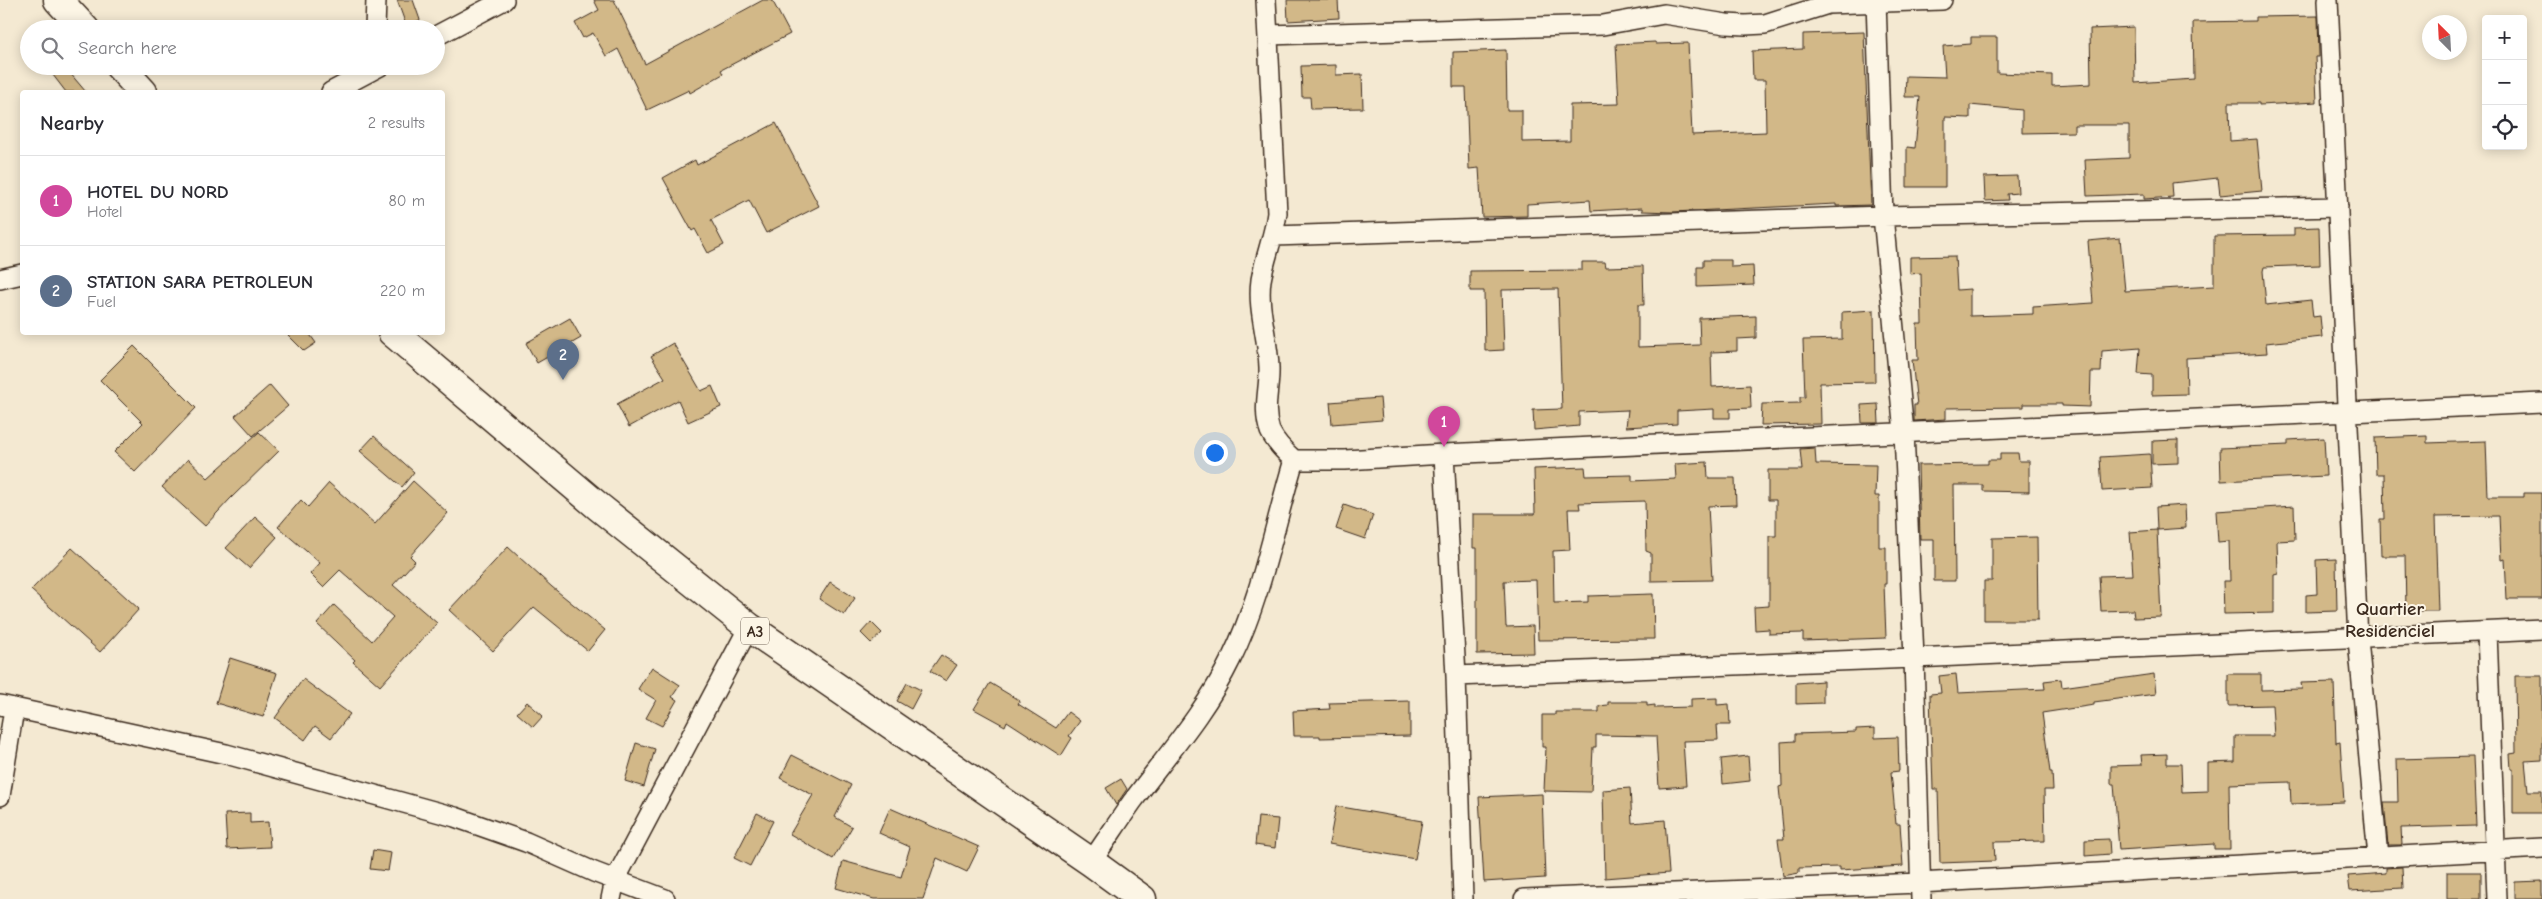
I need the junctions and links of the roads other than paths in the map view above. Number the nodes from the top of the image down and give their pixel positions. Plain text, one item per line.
1 (58, 0) edge
2 (376, 0) edge
3 (504, 0) edge
4 (1266, 0) edge
5 (1942, 0) edge
6 (2328, 0) edge
7 (1876, 1) edge
8 (77, 20) edge
9 (375, 20) edge
10 (445, 31) edge
11 (1268, 36) junction
12 (127, 75) edge
13 (362, 75) edge
14 (141, 90) edge
15 (335, 90) edge
16 (2338, 207) junction
17 (1883, 216) junction
18 (1274, 236) junction
19 (20, 274) edge
20 (0, 279) edge
21 (396, 335) edge
22 (2542, 403) edge
23 (2347, 412) junction
24 (1904, 432) junction
25 (1444, 454) junction
26 (1294, 460) junction
27 (749, 627) junction
28 (2542, 629) edge
29 (2487, 632) junction
30 (2358, 639) junction
31 (1914, 658) junction
32 (1456, 676) junction
33 (7, 707) edge
34 (0, 796) edge
35 (2542, 848) edge
36 (2496, 850) junction
37 (2378, 857) junction
38 (1091, 862) junction
39 (614, 880) junction
40 (1920, 891) edge
41 (611, 899) edge
42 (665, 899) edge
43 (1142, 899) edge
44 (1463, 899) edge
45 (1524, 899) edge
46 (2497, 899) edge

1 - 8 highway
2 - 9 street
3 - 10 street
4 - 11 street
5 - 7 street
6 - 16 street
7 - 11 street
7 - 17 street
11 - 18 street
12 - 14 highway
13 - 15 street
16 - 17 street
16 - 23 street
17 - 18 street
17 - 24 street
18 - 26 street
19 - 20 street
21 - 27 highway, A3
22 - 23 street
23 - 24 street
23 - 30 street
24 - 25 street
24 - 31 street
25 - 26 street
25 - 32 street
26 - 38 street
27 - 38 highway, A3
27 - 39 street
28 - 29 street
29 - 30 street
29 - 36 street
30 - 31 street
30 - 37 street
31 - 32 street
31 - 40 street
32 - 44 street
33 - 34 street
33 - 39 street
35 - 36 street
36 - 37 street
36 - 46 street
37 - 40 street
38 - 43 highway, A3
39 - 41 street
39 - 42 street
40 - 45 street

